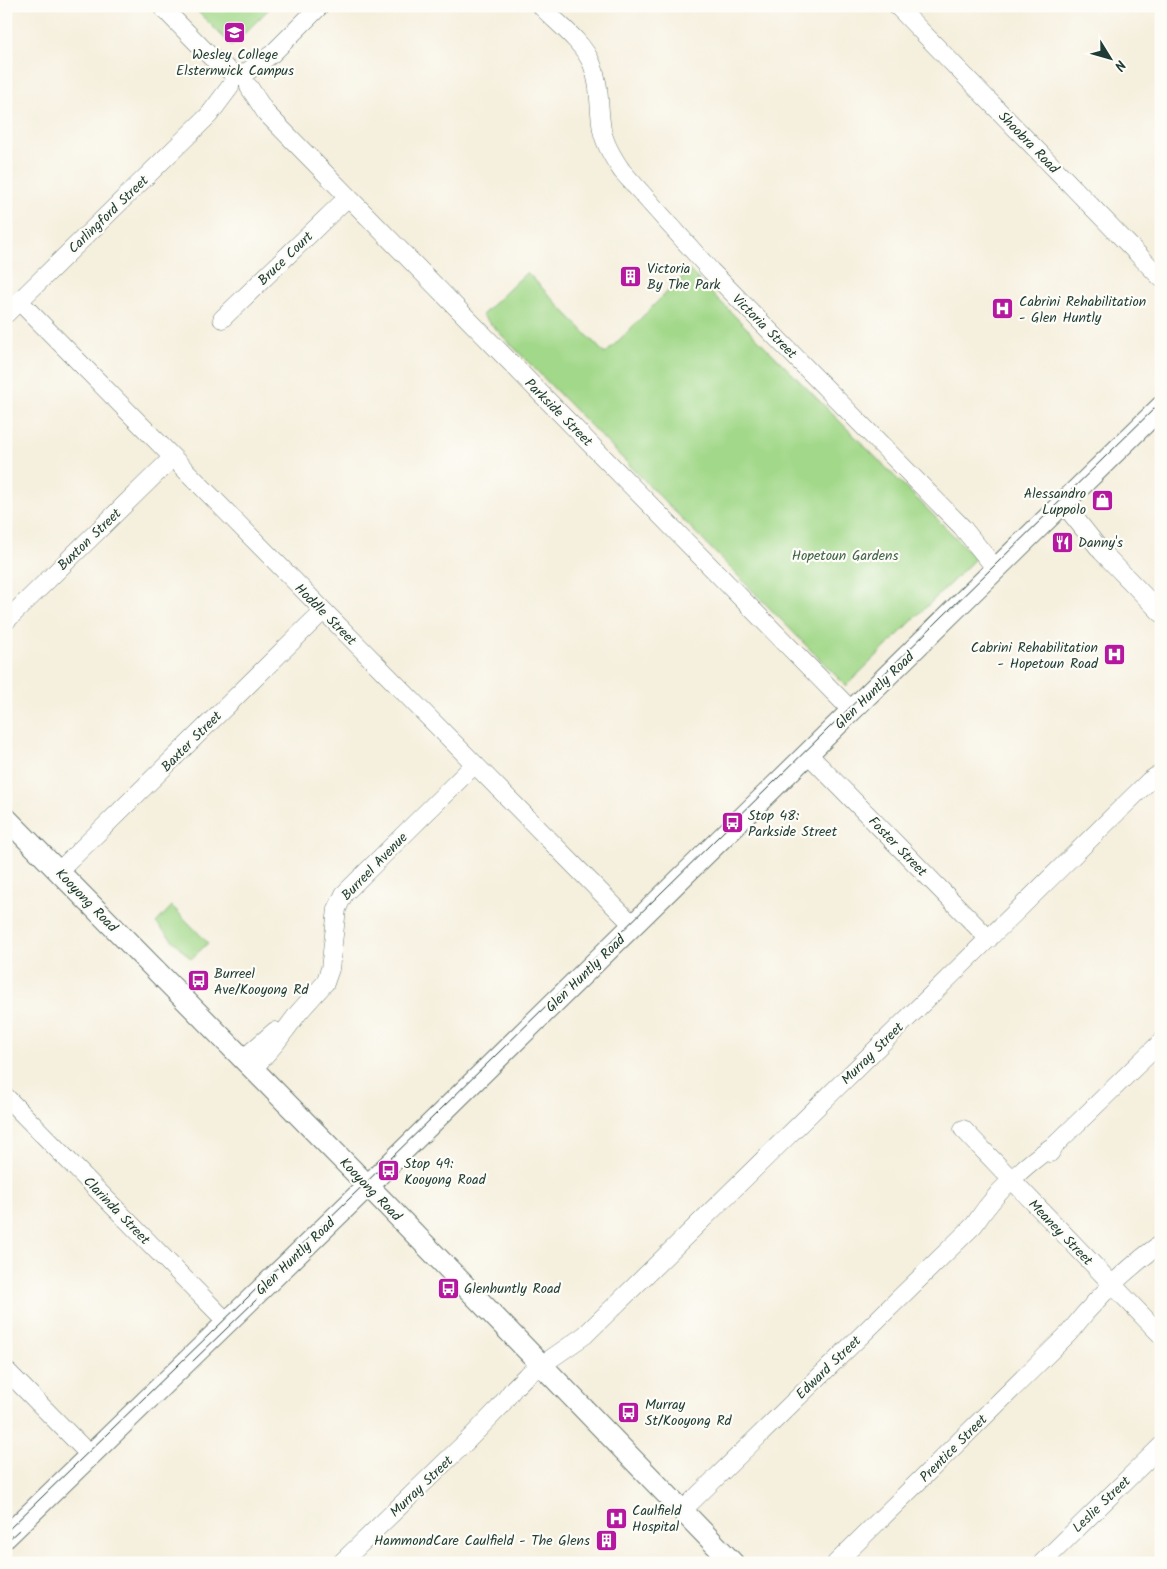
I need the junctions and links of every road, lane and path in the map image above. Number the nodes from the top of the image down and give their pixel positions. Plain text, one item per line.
1 (161, 6) edge
2 (320, 6) edge
3 (541, 6) edge
4 (904, 9) edge
5 (239, 86) junction
6 (348, 197) junction
7 (1161, 278) edge
8 (19, 301) junction
9 (6, 314) edge
10 (222, 319) dead end
11 (1161, 407) edge
12 (172, 458) junction
13 (1059, 508) junction
14 (1001, 565) junction
15 (323, 611) junction
16 (1161, 613) edge
17 (6, 621) edge
18 (852, 711) junction
19 (808, 754) junction
20 (475, 764) junction
21 (1161, 773) edge
22 (6, 818) edge
23 (59, 871) junction
24 (633, 925) junction
25 (989, 938) junction
26 (1161, 1042) edge
27 (248, 1064) junction
28 (6, 1097) edge
29 (962, 1129) dead end
30 (1015, 1184) junction
31 (368, 1186) junction
32 (1160, 1245) edge
33 (1116, 1288) junction
34 (227, 1322) junction
35 (1161, 1335) edge
36 (545, 1369) junction
37 (6, 1370) edge
38 (1161, 1446) edge
39 (90, 1455) junction
40 (683, 1510) junction
41 (6, 1537) edge
42 (341, 1563) edge
43 (733, 1563) edge
44 (836, 1563) edge
45 (1042, 1563) edge

1 - 5 street, Parkside Street
2 - 5 street, Carlingford Street
3 - 14 street, Victoria Street
4 - 7 street, Shoobra Road
5 - 6 street, Parkside Street
5 - 8 street, Carlingford Street
6 - 10 street, Bruce Court
6 - 18 street, Parkside Street
8 - 9 street, Carlingford Street
8 - 12 street, Hoddle Street
11 - 13 street, Glen Huntly Road
12 - 15 street, Hoddle Street
12 - 17 street, Buxton Street
13 - 14 street, Glen Huntly Road
13 - 16 street
14 - 18 street, Glen Huntly Road
15 - 20 street, Hoddle Street
15 - 23 street, Baxter Street
18 - 19 street, Glen Huntly Road
19 - 24 street, Glen Huntly Road
19 - 25 street, Foster Street
20 - 24 street, Hoddle Street
20 - 27 street, Burreel Avenue
21 - 25 street, Murray Street
22 - 23 street, Kooyong Road
23 - 27 street, Kooyong Road
24 - 31 street, Glen Huntly Road
25 - 36 street, Murray Street
26 - 30 street, Edward Street
27 - 31 street, Kooyong Road
28 - 34 street, Clarinda Street
29 - 30 street, Meaney Street
30 - 33 street, Meaney Street
30 - 40 street, Edward Street
31 - 34 street, Glen Huntly Road
31 - 36 street, Kooyong Road
32 - 33 street, Prentice Street
33 - 35 street, Meaney Street
33 - 44 street, Prentice Street
34 - 39 street, Glen Huntly Road
36 - 40 street, Kooyong Road
36 - 42 street, Murray Street
37 - 39 street
38 - 45 street, Leslie Street
39 - 41 street, Glen Huntly Road
40 - 43 street, Kooyong Road

